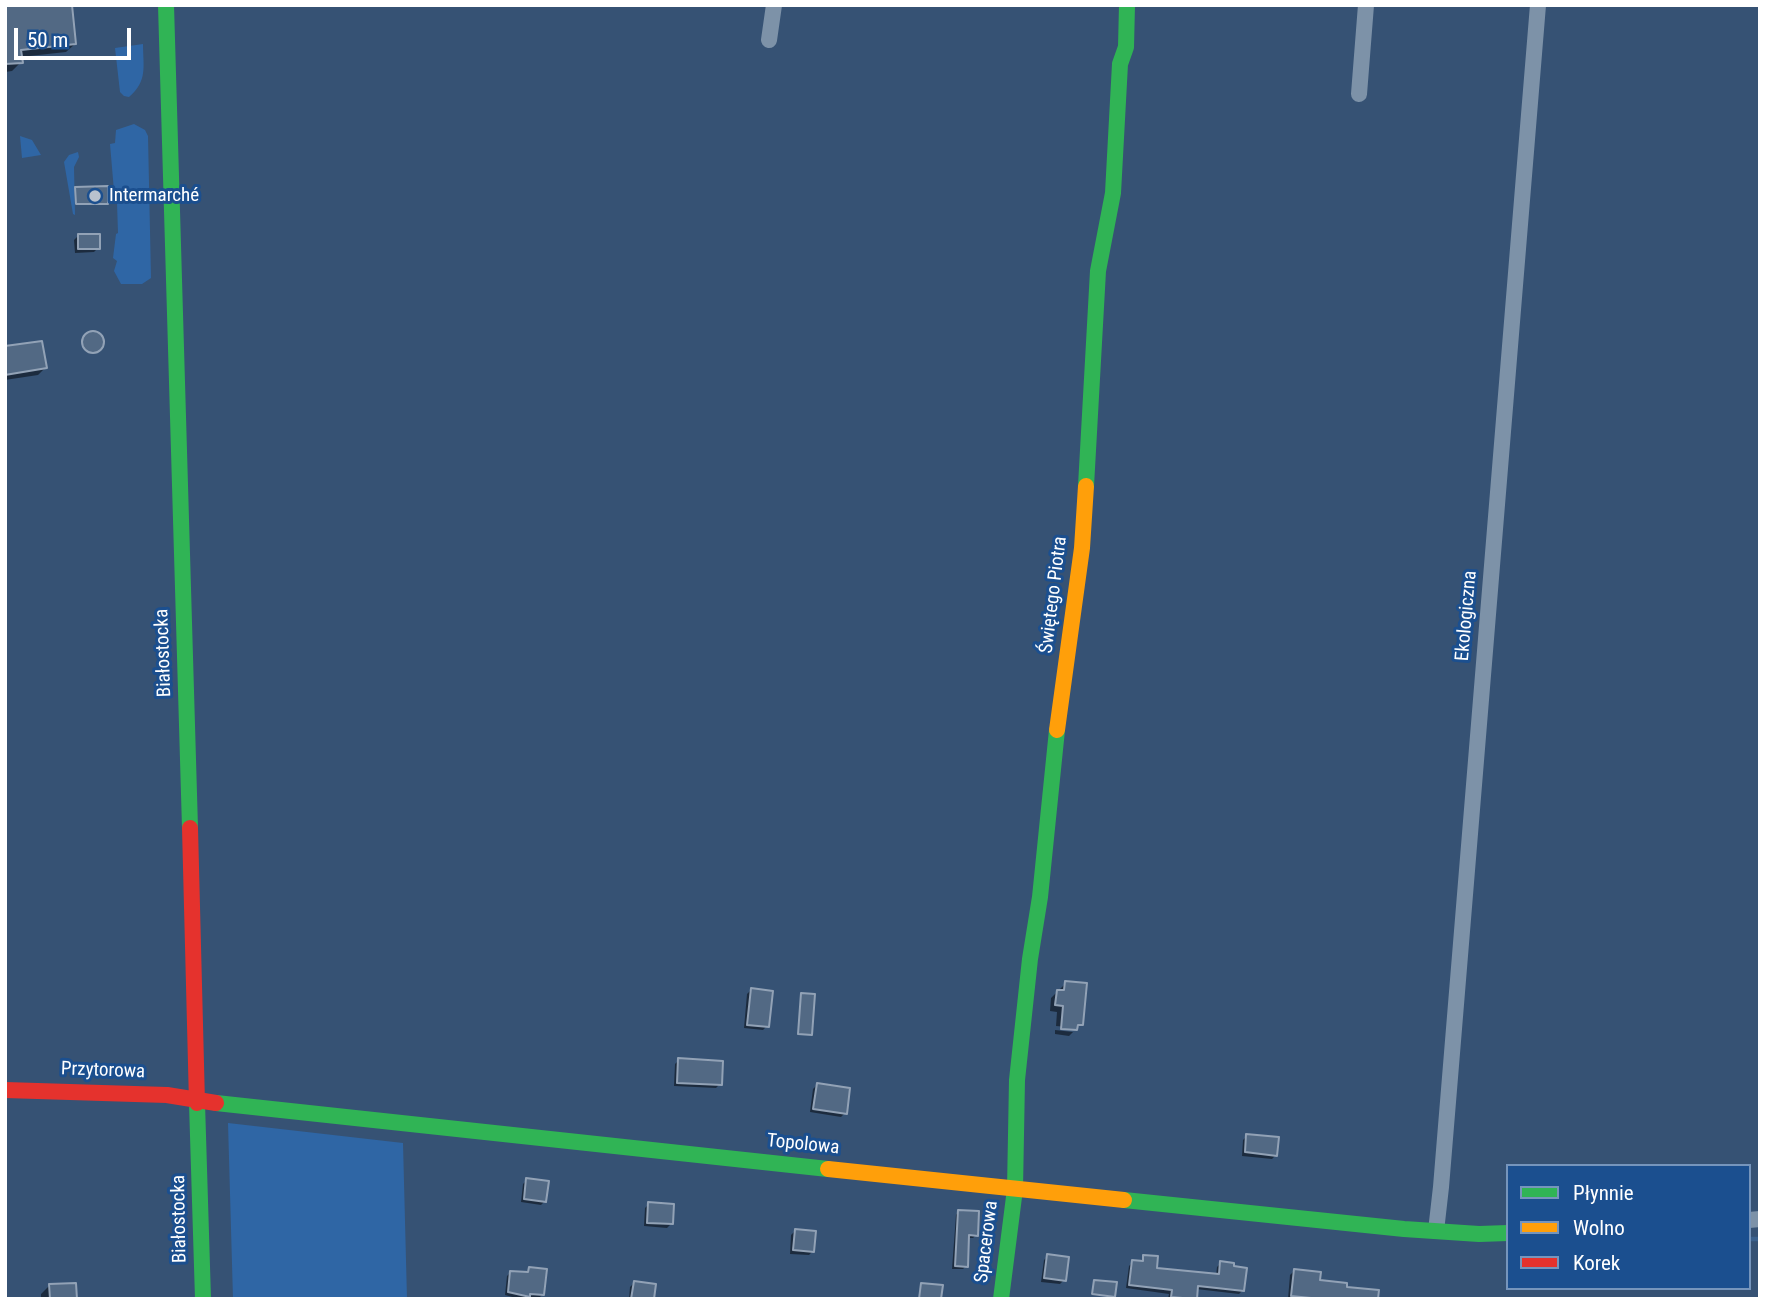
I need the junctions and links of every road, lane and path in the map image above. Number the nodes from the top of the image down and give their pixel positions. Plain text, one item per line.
1 (166, 5) edge
2 (774, 5) edge
3 (1127, 5) edge
4 (1366, 5) edge
5 (1538, 5) edge
6 (769, 40) dead end
7 (1359, 94) dead end
8 (5, 1090) edge
9 (198, 1101) junction
10 (1015, 1189) junction
11 (1436, 1231) junction
12 (1506, 1233) edge
13 (203, 1299) edge
14 (1002, 1299) edge

1 - 9 street, Białostocka
2 - 6 street
3 - 10 street, Świętego Piotra
4 - 7 street
5 - 11 street, Ekologiczna
8 - 9 street, Przytorowa
9 - 10 street, Topolowa
9 - 13 street, Białostocka
10 - 11 street, Topolowa
10 - 14 street, Spacerowa
11 - 12 street, Topolowa

